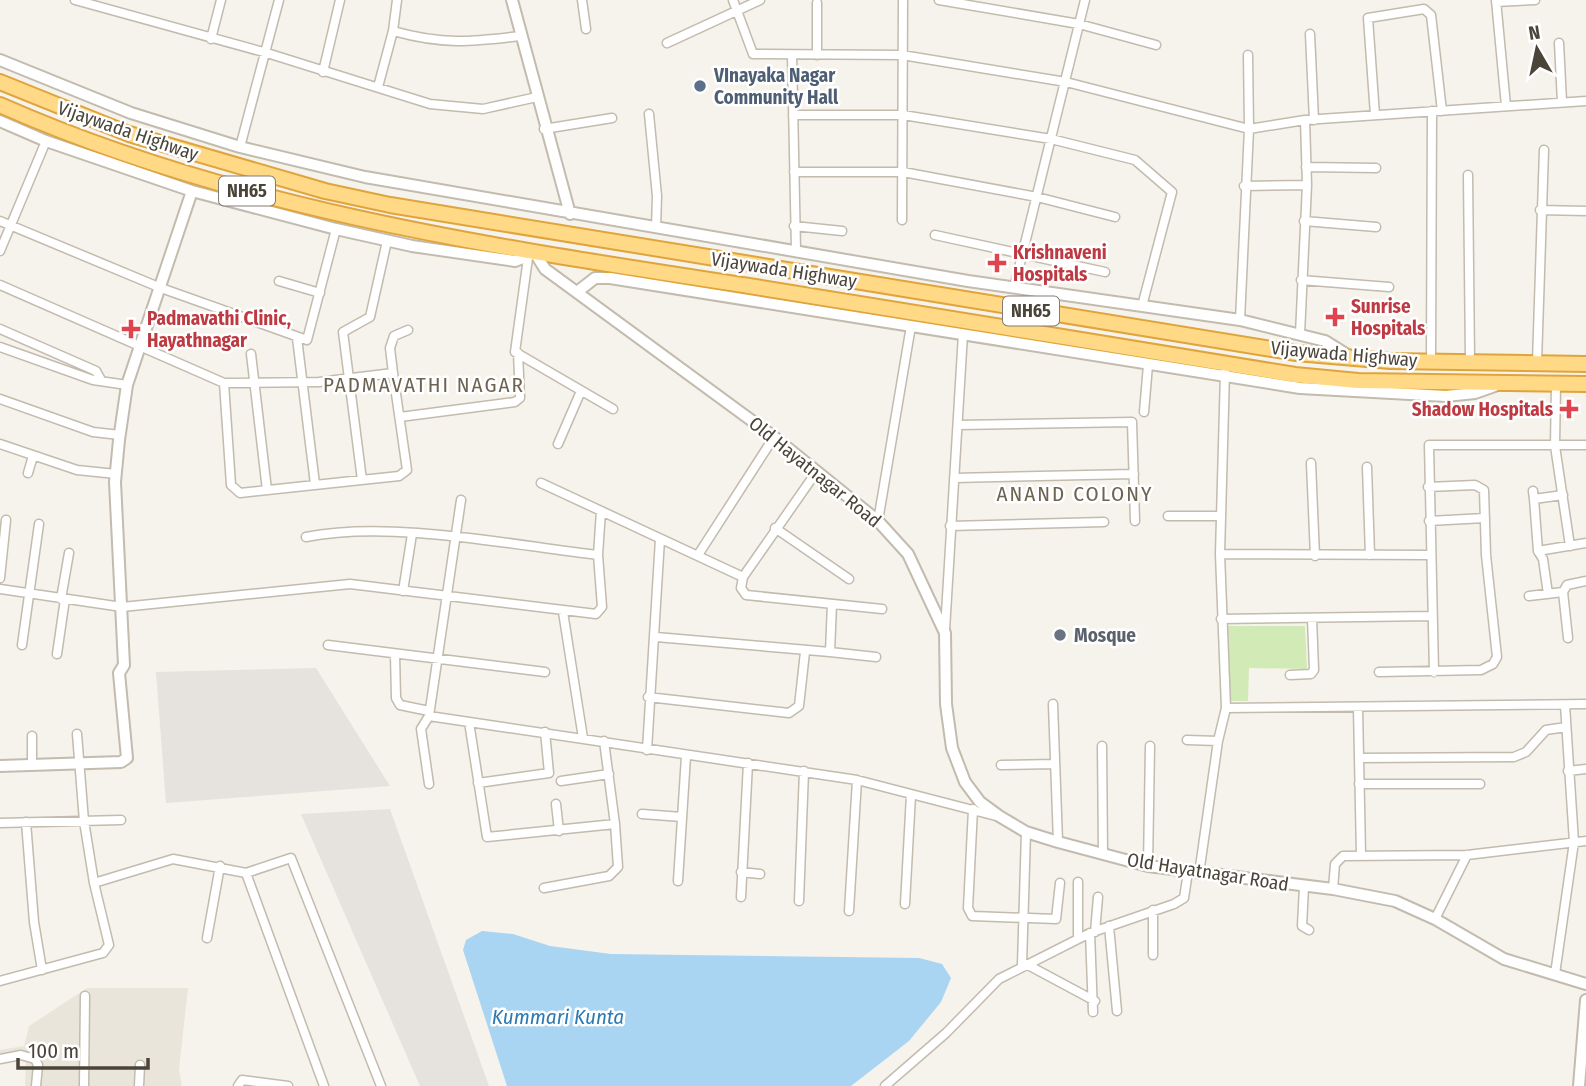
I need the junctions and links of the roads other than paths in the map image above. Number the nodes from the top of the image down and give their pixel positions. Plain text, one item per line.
1 (75, 0) edge
2 (221, 0) edge
3 (279, 0) edge
4 (340, 0) edge
5 (397, 0) edge
6 (512, 0) edge
7 (582, 0) edge
8 (733, 0) edge
9 (760, 0) edge
10 (903, 0) edge
11 (939, 0) edge
12 (1085, 0) edge
13 (1535, 0) edge
14 (1496, 1) edge
15 (817, 4) dead end
16 (738, 12) junction
17 (1079, 24) junction
18 (586, 29) dead end
19 (393, 31) junction
20 (1310, 34) dead end
21 (520, 36) junction
22 (211, 40) junction
23 (667, 43) dead end
24 (1559, 43) dead end
25 (1156, 45) dead end
26 (267, 53) junction
27 (792, 55) junction
28 (817, 55) junction
29 (902, 55) junction
30 (1248, 55) dead end
31 (0, 60) edge
32 (323, 72) junction
33 (1066, 82) junction
34 (2, 87) edge
35 (378, 87) junction
36 (537, 97) junction
37 (1586, 101) edge
38 (1562, 102) junction
39 (0, 105) edge
40 (1506, 106) junction
41 (1432, 111) junction
42 (1442, 111) junction
43 (649, 114) dead end
44 (793, 115) junction
45 (903, 115) junction
46 (1375, 115) junction
47 (612, 118) dead end
48 (1309, 120) junction
49 (0, 121) edge
50 (544, 129) junction
51 (1249, 129) junction
52 (1051, 139) junction
53 (46, 141) junction
54 (240, 147) junction
55 (1544, 150) dead end
56 (1306, 167) junction
57 (1376, 168) dead end
58 (794, 172) junction
59 (903, 172) junction
60 (1468, 175) dead end
61 (1307, 185) junction
62 (1244, 186) junction
63 (191, 191) junction
64 (1037, 197) junction
65 (1540, 210) junction
66 (1586, 211) edge
67 (570, 214) junction
68 (1115, 217) dead end
69 (902, 220) dead end
70 (0, 221) edge
71 (1304, 221) junction
72 (11, 226) junction
73 (794, 226) junction
74 (1376, 227) dead end
75 (656, 228) junction
76 (336, 229) junction
77 (842, 231) dead end
78 (935, 234) dead end
79 (387, 240) junction
80 (796, 250) junction
81 (0, 251) edge
82 (532, 255) junction
83 (1022, 255) junction
84 (1105, 272) dead end
85 (1301, 280) junction
86 (279, 281) dead end
87 (0, 285) edge
88 (1389, 287) dead end
89 (161, 288) junction
90 (1014, 288) junction
91 (577, 292) junction
92 (320, 293) junction
93 (811, 303) junction
94 (1142, 306) junction
95 (1240, 320) junction
96 (911, 326) junction
97 (0, 329) edge
98 (408, 330) dead end
99 (963, 334) junction
100 (1300, 334) junction
101 (297, 338) junction
102 (140, 346) junction
103 (0, 347) edge
104 (518, 353) junction
105 (251, 354) dead end
106 (1354, 359) junction
107 (1470, 360) junction
108 (1431, 361) junction
109 (1451, 361) junction
110 (1536, 362) junction
111 (1586, 364) edge
112 (1148, 365) junction
113 (1225, 371) junction
114 (393, 373) junction
115 (349, 378) junction
116 (101, 380) junction
117 (302, 382) junction
118 (1452, 382) junction
119 (224, 383) junction
120 (255, 383) junction
121 (1505, 383) junction
122 (127, 384) junction
123 (1556, 384) junction
124 (1586, 384) edge
125 (581, 391) junction
126 (0, 399) edge
127 (613, 409) dead end
128 (1144, 412) dead end
129 (400, 417) junction
130 (958, 425) junction
131 (120, 435) junction
132 (774, 437) junction
133 (0, 444) edge
134 (558, 444) dead end
135 (1586, 445) edge
136 (1555, 446) junction
137 (33, 456) junction
138 (1311, 463) dead end
139 (1367, 467) dead end
140 (817, 471) junction
141 (28, 474) dead end
142 (116, 474) junction
143 (1134, 474) junction
144 (954, 478) junction
145 (362, 480) junction
146 (541, 483) dead end
147 (315, 484) junction
148 (1428, 487) junction
149 (267, 490) junction
150 (1563, 495) junction
151 (461, 500) dead end
152 (601, 511) junction
153 (1168, 516) dead end
154 (1220, 516) junction
155 (1485, 518) junction
156 (6, 520) dead end
157 (878, 521) junction
158 (1135, 521) dead end
159 (1429, 521) junction
160 (1104, 522) dead end
161 (39, 524) dead end
162 (950, 526) junction
163 (775, 528) junction
164 (412, 534) junction
165 (306, 537) dead end
166 (455, 539) junction
167 (660, 539) junction
168 (1586, 543) edge
169 (1570, 546) junction
170 (1538, 551) junction
171 (69, 553) dead end
172 (1220, 554) junction
173 (598, 555) junction
174 (698, 555) junction
175 (1370, 555) junction
176 (1429, 555) junction
177 (1315, 556) junction
178 (743, 577) junction
179 (0, 578) edge
180 (849, 579) dead end
181 (1586, 581) edge
182 (0, 589) edge
183 (403, 591) junction
184 (1563, 592) junction
185 (28, 594) junction
186 (1548, 594) junction
187 (1530, 596) dead end
188 (446, 597) junction
189 (63, 599) junction
190 (832, 604) junction
191 (122, 607) junction
192 (882, 610) dead end
193 (563, 612) junction
194 (1430, 616) junction
195 (1312, 618) junction
196 (1221, 619) junction
197 (944, 633) junction
198 (656, 637) junction
199 (1568, 638) dead end
200 (22, 645) dead end
201 (328, 645) dead end
202 (805, 652) junction
203 (830, 652) junction
204 (57, 654) dead end
205 (395, 654) junction
206 (876, 657) dead end
207 (437, 659) junction
208 (1434, 671) junction
209 (545, 672) dead end
210 (1379, 672) dead end
211 (1290, 675) dead end
212 (648, 697) junction
213 (1053, 704) dead end
214 (1586, 704) edge
215 (1565, 705) junction
216 (1226, 708) junction
217 (1357, 708) junction
218 (429, 713) junction
219 (469, 722) junction
220 (1566, 727) junction
221 (545, 732) junction
222 (77, 734) dead end
223 (32, 736) dead end
224 (583, 738) junction
225 (1187, 740) dead end
226 (604, 741) junction
227 (1218, 741) junction
228 (1102, 746) dead end
229 (1150, 747) dead end
230 (646, 750) junction
231 (686, 757) junction
232 (1359, 758) junction
233 (79, 762) junction
234 (748, 763) junction
235 (32, 764) junction
236 (1055, 764) junction
237 (0, 765) edge
238 (1001, 765) dead end
239 (1586, 769) edge
240 (804, 771) junction
241 (1568, 771) junction
242 (609, 774) junction
243 (857, 780) junction
244 (561, 781) dead end
245 (478, 783) junction
246 (429, 784) dead end
247 (1359, 784) junction
248 (1480, 784) dead end
249 (911, 795) junction
250 (556, 804) dead end
251 (974, 809) junction
252 (642, 814) dead end
253 (999, 816) junction
254 (682, 817) junction
255 (121, 820) dead end
256 (84, 821) junction
257 (26, 822) junction
258 (0, 823) edge
259 (615, 824) junction
260 (559, 831) junction
261 (1027, 832) junction
262 (1586, 841) edge
263 (1058, 842) junction
264 (1574, 842) junction
265 (1103, 853) junction
266 (1361, 855) junction
267 (1467, 855) junction
268 (220, 866) junction
269 (1148, 866) junction
270 (741, 872) junction
271 (246, 873) junction
272 (1194, 873) junction
273 (760, 874) dead end
274 (678, 881) dead end
275 (1078, 882) dead end
276 (94, 883) junction
277 (1060, 883) dead end
278 (1304, 887) junction
279 (544, 888) dead end
280 (1333, 889) junction
281 (741, 897) dead end
282 (1098, 897) dead end
283 (799, 901) dead end
284 (905, 904) dead end
285 (1153, 910) junction
286 (849, 911) dead end
287 (1022, 919) junction
288 (1435, 919) junction
289 (1109, 926) junction
290 (1309, 930) dead end
291 (1093, 933) junction
292 (208, 937) dead end
293 (1078, 939) junction
294 (1153, 955) dead end
295 (1024, 965) junction
296 (43, 970) junction
297 (1555, 975) junction
298 (0, 981) edge
299 (1586, 984) edge
300 (85, 996) dead end
301 (1586, 1000) edge
302 (1095, 1001) junction
303 (1117, 1010) dead end
304 (1093, 1013) dead end
305 (0, 1059) edge
306 (140, 1065) dead end
307 (36, 1086) edge
308 (84, 1086) edge
309 (139, 1086) edge
310 (239, 1086) edge
311 (288, 1086) edge
312 (324, 1086) edge
313 (381, 1086) edge
314 (885, 1086) edge
315 (1579, 1086) edge

1 - 22 street
2 - 22 street
3 - 26 street
4 - 32 street
5 - 19 street
6 - 21 street
7 - 18 street
8 - 16 street
9 - 16 street
10 - 29 street
11 - 17 street
12 - 17 street
13 - 14 street
14 - 40 street
15 - 28 street
16 - 23 street
16 - 27 street
17 - 25 street
17 - 33 street
19 - 21 street
19 - 35 street
20 - 48 street
21 - 36 street
22 - 26 street
24 - 38 street
26 - 32 street
26 - 54 street
27 - 28 street
27 - 44 street
28 - 29 street
29 - 33 street
29 - 45 street
30 - 51 street
31 - 54 street
32 - 35 street
33 - 51 street
33 - 52 street
34 - 106 highway, Vijaywada Highway / NH65
35 - 36 street
36 - 50 street
37 - 38 street
38 - 40 street
39 - 82 highway, Vijaywada Highway / NH65
40 - 42 street
41 - 42 street
41 - 46 street
41 - 108 street
42 - 46 street
43 - 75 street
44 - 45 street
44 - 58 street
45 - 52 street
45 - 59 street
46 - 48 street
47 - 50 street
48 - 51 street
48 - 56 street
49 - 53 street
50 - 67 street
51 - 62 street
52 - 64 street
52 - 94 street
53 - 63 street
53 - 72 street
54 - 67 street
55 - 65 street
56 - 57 street
56 - 61 street
58 - 59 street
58 - 73 street
59 - 64 street
59 - 69 street
60 - 107 street
61 - 62 street
61 - 71 street
62 - 95 street
63 - 76 street
63 - 89 street
64 - 68 street
64 - 83 street
65 - 66 street
65 - 110 street
67 - 75 street
70 - 72 street
71 - 74 street
71 - 85 street
72 - 81 street
72 - 89 street
73 - 77 street
73 - 80 street
75 - 80 street
76 - 79 street
76 - 92 street
78 - 83 street
79 - 82 street
79 - 115 street
80 - 90 street
82 - 91 street, Old Hayatnagar Road
82 - 93 highway, Vijaywada Highway / NH65
82 - 104 street
83 - 84 street
83 - 90 street
85 - 88 street
85 - 100 street
86 - 92 street
87 - 102 street
89 - 101 street
89 - 102 street
90 - 94 street
91 - 93 street
91 - 132 street, Old Hayatnagar Road
92 - 101 street
93 - 96 street
93 - 113 highway, Vijaywada Highway / NH65
94 - 95 street
95 - 100 street
96 - 99 street
96 - 157 street
97 - 116 street
98 - 114 street
99 - 112 street
99 - 130 street
100 - 106 street
101 - 117 street
102 - 119 street
102 - 122 street
103 - 116 street
104 - 125 street
104 - 129 street
105 - 120 street
106 - 108 highway, Vijaywada Highway / NH65
107 - 109 highway, Vijaywada Highway / NH65
107 - 110 highway, Vijaywada Highway / NH65
108 - 109 highway, Vijaywada Highway / NH65
109 - 118 highway
110 - 111 highway, Vijaywada Highway / NH65
112 - 113 street
112 - 128 street
113 - 118 highway, Vijaywada Highway / NH65
113 - 121 street
113 - 154 street
114 - 115 street
114 - 129 street
115 - 117 street
115 - 145 street
116 - 122 street
117 - 120 street
117 - 147 street
118 - 121 highway, Vijaywada Highway / NH65
119 - 120 street
119 - 149 street
120 - 149 street
121 - 123 highway, Vijaywada Highway / NH65
122 - 131 street
123 - 124 highway, Vijaywada Highway / NH65
123 - 136 street
125 - 127 street
125 - 134 street
126 - 131 street
129 - 145 street
130 - 143 street
130 - 144 street
131 - 142 street
132 - 140 street, Old Hayatnagar Road
132 - 174 street
133 - 137 street
135 - 136 street
136 - 148 street
136 - 150 street
137 - 141 street
137 - 142 street
138 - 177 street
139 - 175 street
140 - 157 street, Old Hayatnagar Road
140 - 163 street
142 - 191 street
143 - 144 street
143 - 158 street
144 - 162 street
145 - 147 street
146 - 152 street
147 - 149 street
148 - 155 street
148 - 159 street
150 - 169 street
150 - 170 street
151 - 166 street
152 - 167 street
152 - 173 street
153 - 154 street
154 - 172 street
155 - 159 street
155 - 208 street
156 - 179 street
157 - 197 street, Old Hayatnagar Road
159 - 176 street
160 - 162 street
161 - 185 street
162 - 197 street
163 - 178 street
163 - 180 street
164 - 165 street
164 - 166 street
164 - 183 street
166 - 173 street
166 - 188 street
167 - 174 street
167 - 198 street
168 - 169 street
169 - 170 street
170 - 186 street
171 - 189 street
172 - 177 street
172 - 196 street
173 - 193 street
174 - 178 street
175 - 176 street
175 - 177 street
176 - 194 street
178 - 190 street
181 - 184 street
182 - 185 street
183 - 188 street
183 - 191 street
184 - 186 street
184 - 199 street
185 - 189 street
185 - 200 street
186 - 187 street
188 - 193 street
188 - 207 street
189 - 191 street
189 - 204 street
190 - 192 street
190 - 203 street
191 - 233 street
193 - 224 street
194 - 195 street
194 - 208 street
195 - 196 street
195 - 211 street
196 - 216 street
197 - 253 street, Old Hayatnagar Road
198 - 202 street
198 - 212 street
201 - 205 street
202 - 203 street
202 - 212 street
203 - 206 street
205 - 207 street
205 - 218 street
207 - 209 street
207 - 218 street
208 - 210 street
212 - 230 street
213 - 236 street
214 - 215 street
215 - 217 street
215 - 220 street
216 - 217 street
216 - 227 street
217 - 232 street
218 - 219 street
218 - 246 street
219 - 221 street
219 - 245 street
220 - 232 street
220 - 241 street
221 - 224 street
221 - 245 street
222 - 233 street
223 - 235 street
224 - 226 street
225 - 227 street
226 - 230 street
226 - 242 street
227 - 272 street
228 - 265 street
229 - 269 street
230 - 231 street
231 - 234 street
231 - 254 street
232 - 247 street
233 - 235 street
233 - 256 street
234 - 240 street
234 - 270 street
235 - 237 street
236 - 238 street
236 - 263 street
239 - 241 street
240 - 243 street
240 - 283 street
241 - 264 street
242 - 244 street
242 - 259 street
243 - 249 street
243 - 286 street
245 - 260 street
247 - 248 street
247 - 266 street
249 - 251 street
249 - 284 street
250 - 260 street
251 - 253 street
251 - 287 street
252 - 254 street
253 - 261 street, Old Hayatnagar Road
254 - 274 street
255 - 256 street
256 - 257 street
256 - 276 street
257 - 258 street
257 - 296 street
259 - 260 street
259 - 279 street
261 - 263 street, Old Hayatnagar Road
261 - 287 street
262 - 264 street
263 - 265 street, Old Hayatnagar Road
264 - 267 street
264 - 297 street
265 - 269 street, Old Hayatnagar Road
266 - 267 street
266 - 280 street
267 - 288 street
268 - 271 street
268 - 276 street
268 - 292 street
269 - 272 street, Old Hayatnagar Road
270 - 273 street
270 - 281 street
271 - 312 street
271 - 313 street
272 - 278 street, Old Hayatnagar Road
272 - 285 street
275 - 293 street
276 - 296 street
277 - 287 street
278 - 280 street, Old Hayatnagar Road
278 - 290 street
280 - 288 street, Old Hayatnagar Road
282 - 291 street
285 - 289 street
285 - 294 street
287 - 295 street
288 - 297 street, Old Hayatnagar Road
289 - 291 street
289 - 303 street
291 - 293 street
291 - 302 street
293 - 295 street
295 - 302 street
295 - 314 street
296 - 298 street
297 - 299 street, Old Hayatnagar Road
300 - 308 street
301 - 315 street
302 - 304 street
305 - 307 street
306 - 309 street
310 - 311 street

